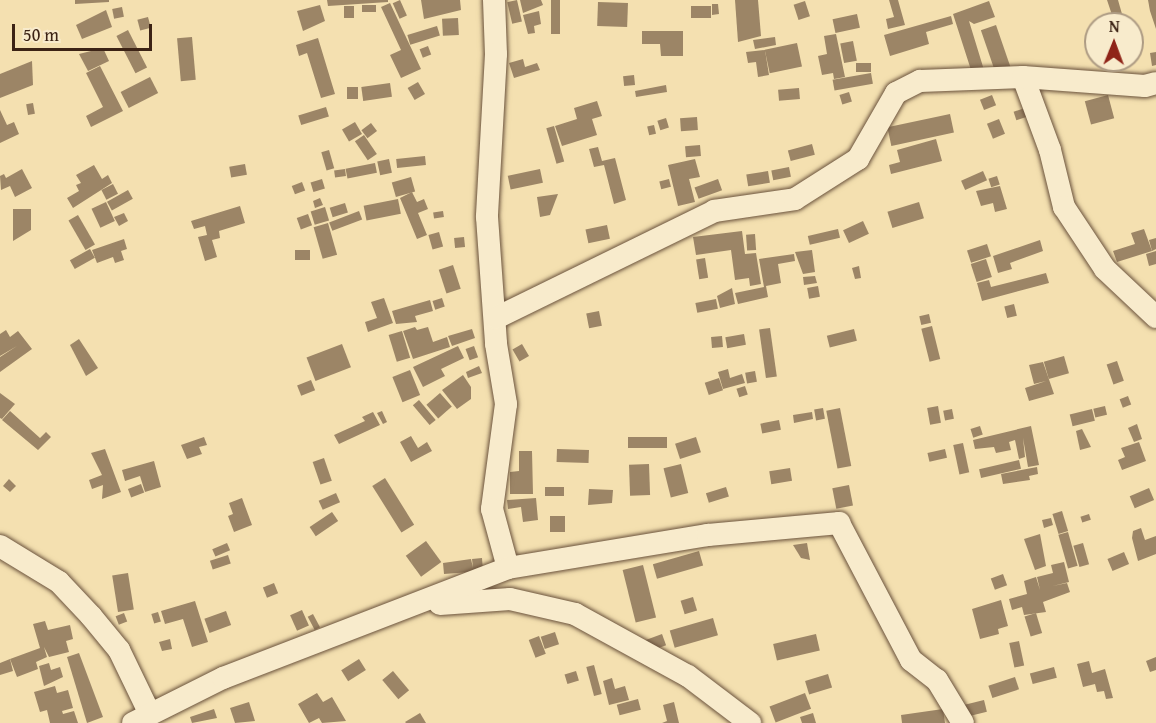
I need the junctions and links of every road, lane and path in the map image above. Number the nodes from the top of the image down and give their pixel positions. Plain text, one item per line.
1 (494, 0) edge
2 (1023, 77) junction
3 (1156, 83) edge
4 (1156, 317) edge
5 (496, 318) junction
6 (0, 546) edge
7 (508, 568) junction
8 (415, 606) junction
9 (141, 719) edge
10 (750, 723) edge
11 (963, 723) edge

1 - 5 street
2 - 3 street
2 - 4 street
2 - 5 street
5 - 7 street
6 - 9 street
7 - 8 street
7 - 11 street
8 - 9 street
8 - 10 street

